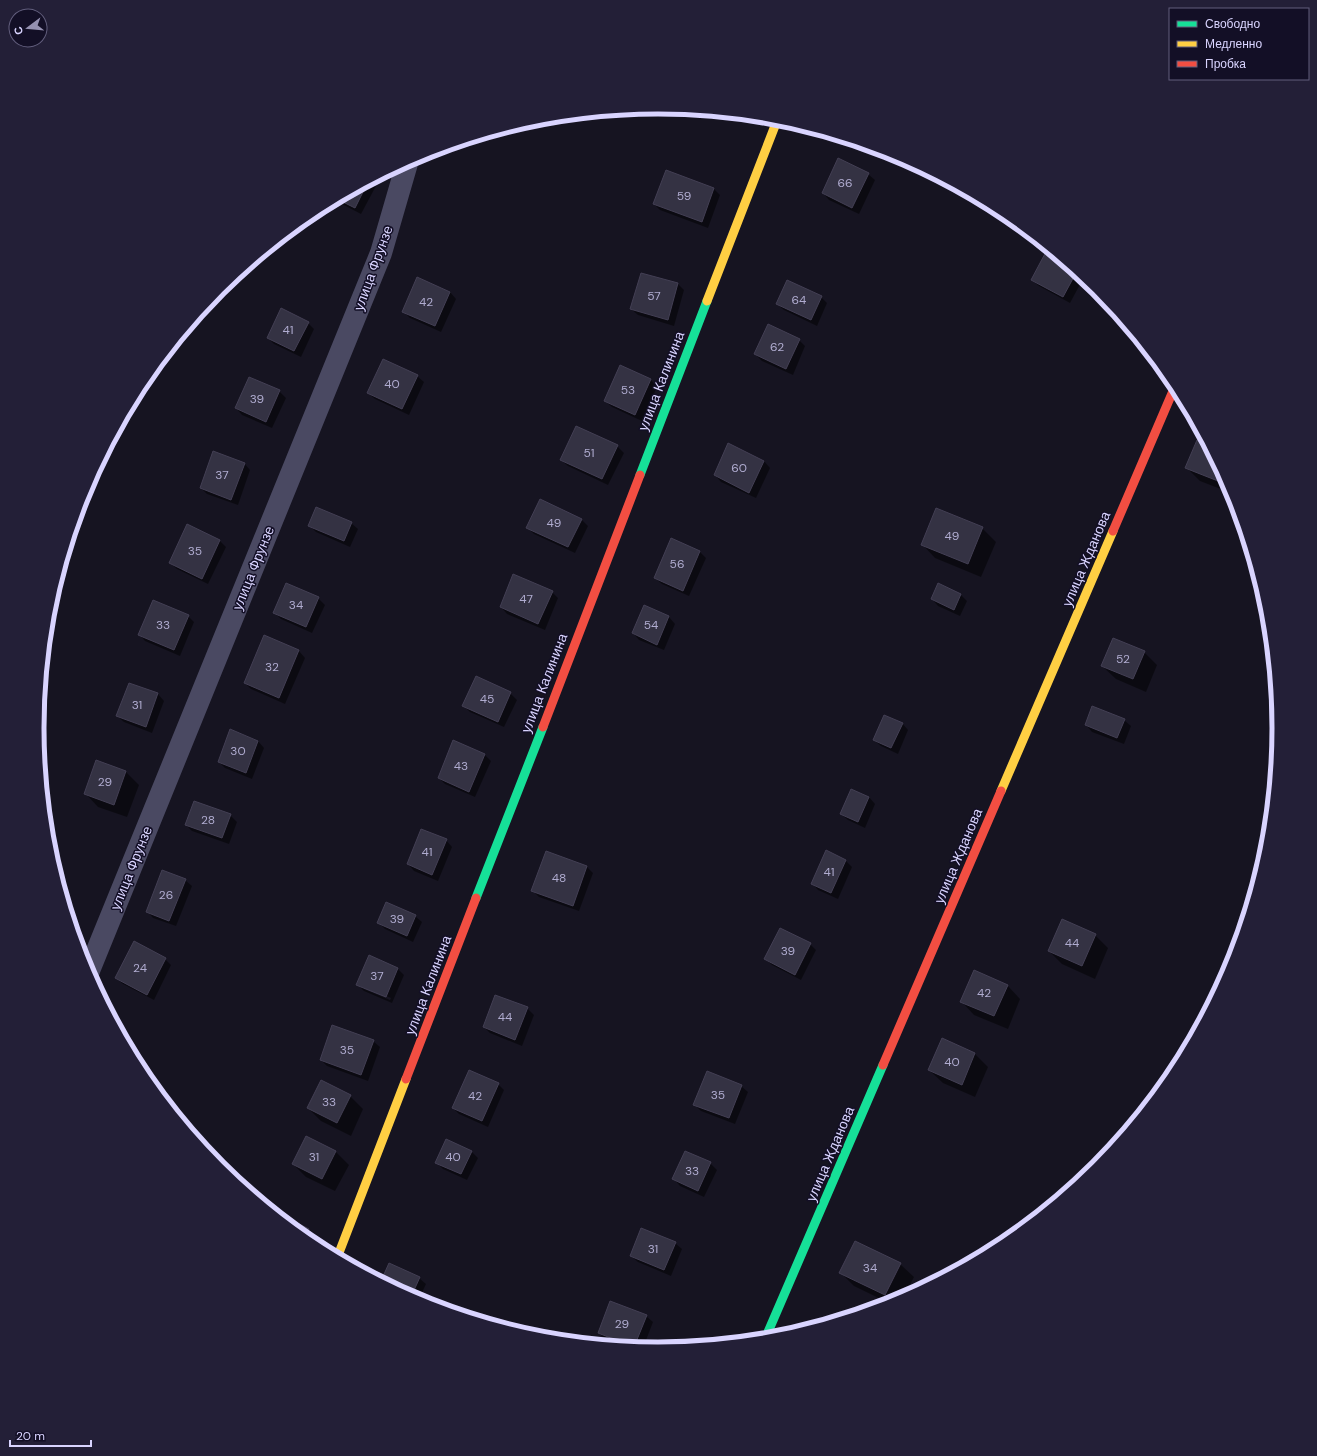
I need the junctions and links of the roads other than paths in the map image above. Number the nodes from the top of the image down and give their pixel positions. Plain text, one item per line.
1 (775, 125) edge
2 (406, 168) edge
3 (1172, 392) edge
4 (92, 964) edge
5 (339, 1253) edge
6 (768, 1333) edge

1 - 5 street, улица Калинина
2 - 4 street, улица Фрунзе
3 - 6 street, улица Жданова

